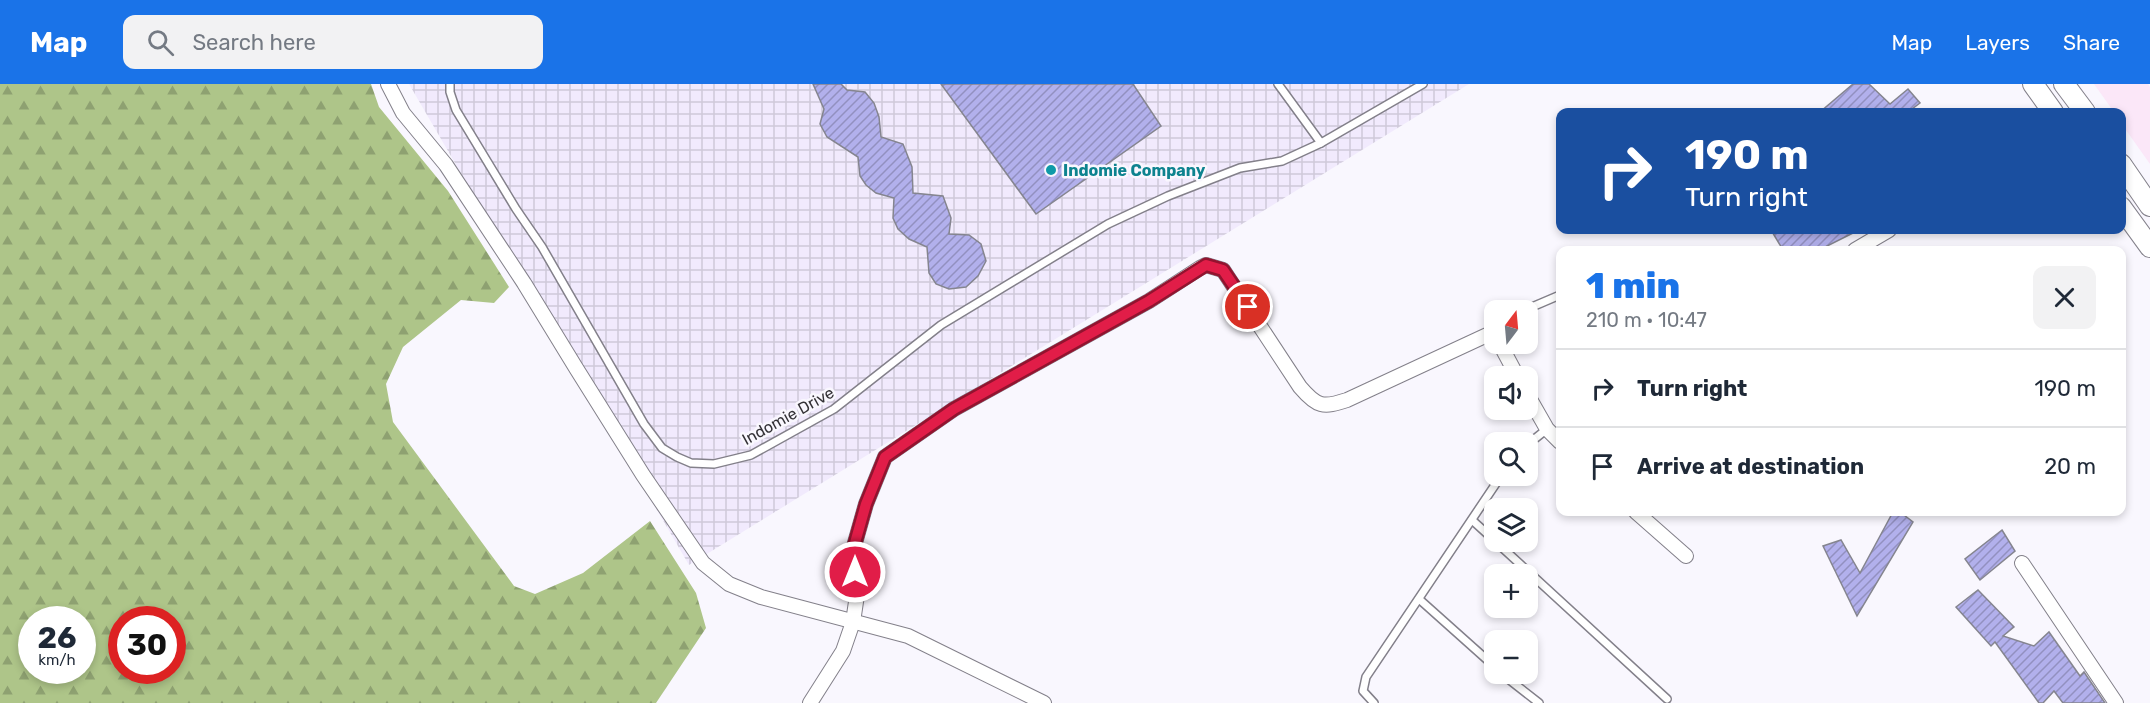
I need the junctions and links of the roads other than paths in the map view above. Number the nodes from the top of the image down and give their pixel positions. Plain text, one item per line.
1 (388, 84) edge
2 (450, 84) edge
3 (1278, 84) edge
4 (1423, 84) edge
5 (2033, 84) edge
6 (2064, 84) edge
7 (2050, 108) edge
8 (2082, 108) edge
9 (1321, 143) junction
10 (2126, 171) edge
11 (2150, 206) edge
12 (2126, 214) edge
13 (1882, 234) edge
14 (1862, 246) edge
15 (2150, 247) edge
16 (1556, 297) edge
17 (1538, 304) edge
18 (1484, 336) edge
19 (1538, 413) edge
20 (1556, 424) edge
21 (1547, 429) junction
22 (1538, 435) edge
23 (1556, 438) edge
24 (1495, 486) edge
25 (1641, 516) edge
26 (1472, 520) junction
27 (1484, 531) edge
28 (1507, 552) edge
29 (1686, 556) dead end
30 (2022, 563) dead end
31 (1419, 599) junction
32 (853, 622) junction
33 (1484, 657) edge
34 (1515, 684) edge
35 (1667, 699) dead end
36 (810, 703) edge
37 (1044, 703) edge
38 (1374, 703) edge
39 (1539, 703) edge
40 (2116, 703) edge

1 - 32 street
2 - 9 lane, Indomie Drive
3 - 9 lane
4 - 9 lane, Indomie Drive
5 - 7 main road
6 - 8 main road
10 - 11 main road
12 - 15 main road
13 - 14 street
16 - 17 lane
18 - 32 street
19 - 21 street
20 - 21 street
21 - 22 lane
21 - 23 street
24 - 26 lane
25 - 29 street
26 - 27 lane
26 - 31 lane
28 - 35 lane
30 - 40 street
31 - 33 lane
31 - 38 lane
32 - 36 street
32 - 37 street
34 - 39 lane

